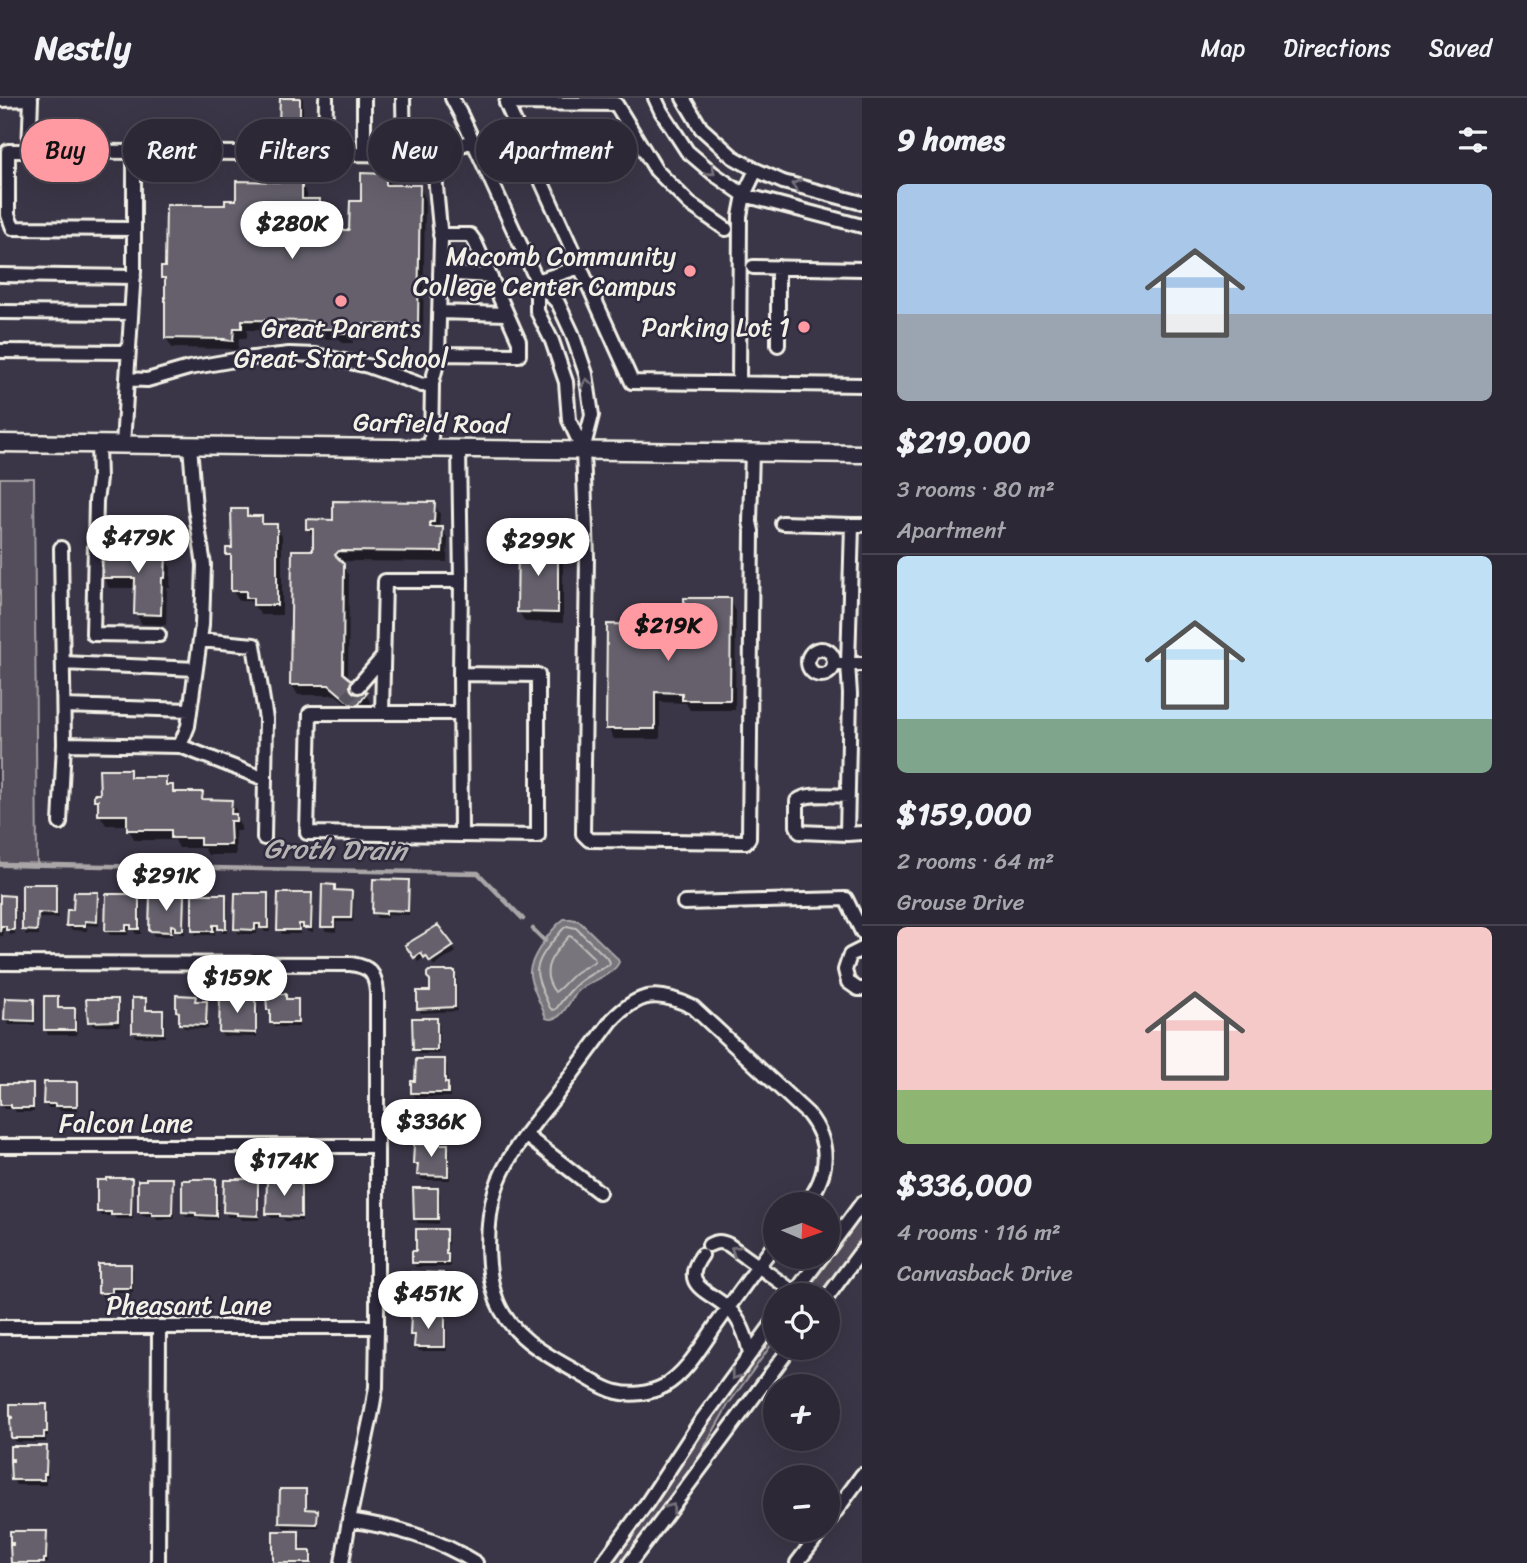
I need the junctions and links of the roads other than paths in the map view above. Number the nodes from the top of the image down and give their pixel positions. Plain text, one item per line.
1 (326, 98) edge
2 (364, 98) edge
3 (403, 98) edge
4 (452, 98) edge
5 (655, 98) edge
6 (683, 98) edge
7 (0, 100) edge
8 (551, 101) edge
9 (30, 119) edge
10 (326, 119) edge
11 (403, 119) edge
12 (473, 140) junction
13 (462, 145) edge
14 (21, 151) edge
15 (354, 155) edge
16 (364, 155) junction
17 (368, 155) edge
18 (756, 170) junction
19 (134, 182) edge
20 (435, 182) edge
21 (744, 195) junction
22 (862, 203) edge
23 (862, 226) edge
24 (134, 229) junction
25 (726, 229) dead end
26 (440, 235) junction
27 (580, 267) junction
28 (754, 267) dead end
29 (778, 267) junction
30 (862, 269) edge
31 (440, 273) junction
32 (0, 275) edge
33 (490, 276) junction
34 (134, 277) junction
35 (537, 281) junction
36 (439, 312) junction
37 (0, 313) edge
38 (131, 313) junction
39 (507, 314) junction
40 (778, 345) dead end
41 (0, 351) edge
42 (128, 352) junction
43 (438, 354) junction
44 (127, 379) junction
45 (432, 383) junction
46 (739, 384) junction
47 (862, 385) edge
48 (0, 443) edge
49 (98, 444) junction
50 (123, 444) junction
51 (190, 445) junction
52 (431, 448) junction
53 (459, 448) junction
54 (583, 450) junction
55 (752, 452) junction
56 (862, 454) edge
57 (782, 523) dead end
58 (857, 525) edge
59 (61, 548) dead end
60 (461, 581) junction
61 (159, 635) dead end
62 (200, 640) junction
63 (383, 657) junction
64 (63, 663) junction
65 (834, 664) dead end
66 (848, 664) junction
67 (862, 664) edge
68 (196, 669) junction
69 (460, 674) junction
70 (358, 686) tunnel mouth
71 (64, 706) junction
72 (190, 710) junction
73 (382, 713) junction
74 (460, 713) junction
75 (64, 744) junction
76 (180, 746) junction
77 (265, 779) junction
78 (848, 796) junction
79 (60, 823) dead end
80 (862, 833) edge
81 (847, 834) junction
82 (461, 835) junction
83 (264, 838) dead end
84 (684, 903) dead end
85 (862, 932) edge
86 (862, 949) edge
87 (0, 964) edge
88 (862, 989) edge
89 (525, 1135) junction
90 (0, 1146) edge
91 (377, 1146) junction
92 (599, 1192) dead end
93 (815, 1192) edge
94 (862, 1203) edge
95 (840, 1233) edge
96 (862, 1250) edge
97 (763, 1260) edge
98 (758, 1266) junction
99 (780, 1283) edge
100 (838, 1283) edge
101 (728, 1308) junction
102 (0, 1327) edge
103 (377, 1327) junction
104 (159, 1328) junction
105 (763, 1336) edge
106 (750, 1354) junction
107 (781, 1360) edge
108 (862, 1475) edge
109 (840, 1505) edge
110 (349, 1520) junction
111 (813, 1542) edge
112 (158, 1563) edge
113 (342, 1563) edge
114 (476, 1563) edge
115 (603, 1563) edge
116 (630, 1563) edge
117 (797, 1563) edge

1 - 10 street
2 - 16 street
3 - 11 street
4 - 12 street
5 -> 21 street
6 - 18 street
7 - 9 street
8 - 25 street
8 - 27 street
12 - 13 street
12 - 35 street
14 - 24 street
15 - 16 street
16 - 17 street
18 - 21 street
22 -> 18 street
19 - 24 street
20 - 26 street
21 - 23 street
21 - 46 street
24 - 34 street
26 - 31 street
26 - 33 street
27 - 35 street
27 - 46 street
28 - 29 street
29 - 30 street
29 - 40 street
31 - 33 street
31 - 36 street
32 - 34 street
33 - 39 street
34 - 38 street
35 - 54 street
54 -> 35 street
36 - 39 street
36 - 43 street
37 - 38 street
38 - 42 street
39 - 43 street
41 - 42 street
42 - 44 street
43 - 45 street
44 - 45 street
44 - 50 street
45 - 52 street
46 - 47 street
48 - 49 main road, Garfield Road
49 - 50 main road, Garfield Road
49 - 61 street
50 - 51 main road, Garfield Road
51 - 52 main road, Garfield Road
51 - 62 street
52 - 53 main road, Garfield Road
53 - 54 main road, Garfield Road
53 - 60 street
54 - 55 main road, Garfield Road
54 - 55 street
55 - 56 main road, Garfield Road
57 - 58 street
58 - 66 street
59 - 64 street
60 - 63 street
60 - 69 street
62 - 68 street
62 - 77 street
63 - 70 street
63 - 73 street
64 - 68 street
64 - 71 street
65 - 66 street
66 - 67 street
66 - 78 street
68 - 72 street
69 - 74 street
69 - 82 street
71 - 72 street
71 - 75 street
72 - 76 street
73 - 74 street
73 - 82 street
74 - 82 street
75 - 76 street
75 - 79 street
76 - 77 street
77 - 83 street
78 - 81 street
78 - 81 street
80 - 81 street
84 - 85 street
86 - 88 street
87 - 91 street
89 - 92 street
89 - 93 street
89 - 101 street
90 - 91 street, Falcon Lane
91 - 103 street
94 - 95 street
96 - 100 street
97 - 98 street
98 - 99 street
98 - 101 street
98 -> 101 street
101 - 106 street
102 - 104 street, Pheasant Lane
103 - 104 street, Pheasant Lane
103 - 110 street
104 - 112 street
105 - 106 street
106 -> 115 street
116 -> 107 street
108 - 109 street
110 - 113 street
110 - 114 street
111 - 117 street

